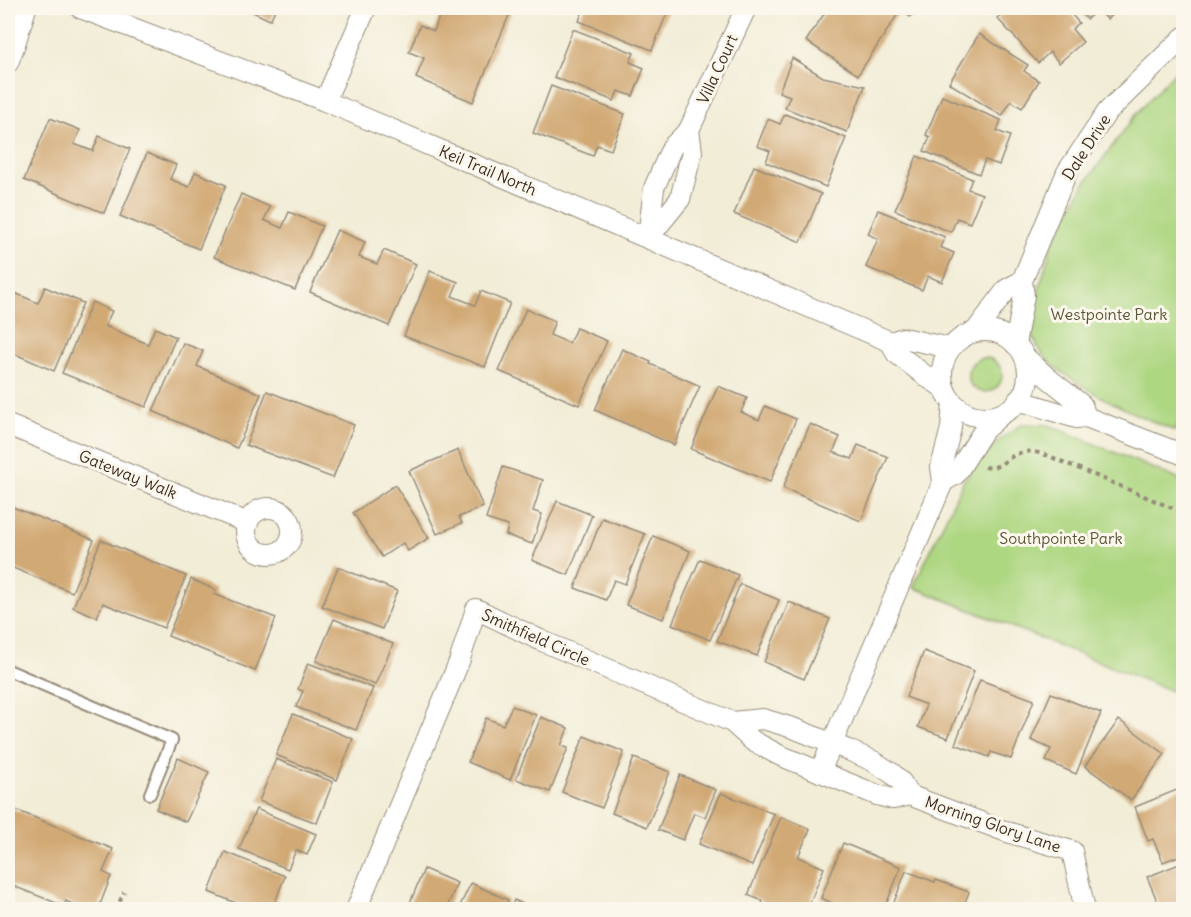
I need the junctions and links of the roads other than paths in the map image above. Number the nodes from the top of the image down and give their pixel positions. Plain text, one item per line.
1 (26, 8) edge
2 (80, 8) edge
3 (366, 8) edge
4 (746, 8) edge
5 (1184, 37) edge
6 (8, 63) edge
7 (325, 101) junction
8 (689, 130) junction
9 (648, 238) junction
10 (1022, 280) junction
11 (975, 332) junction
12 (891, 342) junction
13 (950, 348) junction
14 (1020, 350) junction
15 (949, 396) junction
16 (1011, 406) junction
17 (1086, 417) junction
18 (8, 425) edge
19 (1184, 455) edge
20 (943, 483) junction
21 (248, 523) dead end
22 (8, 670) edge
23 (732, 722) junction
24 (831, 744) junction
25 (820, 772) junction
26 (150, 794) dead end
27 (909, 795) junction
28 (356, 909) edge
29 (1085, 909) edge

1 - 6 street
2 - 7 street, Keil Trail North
3 - 7 street
4 - 8 street, Villa Court
5 - 10 street, Dale Drive
7 - 9 street, Keil Trail North
8 - 9 street, Villa Court
8 - 9 street, Villa Court
9 - 12 street, Keil Trail North
10 - 11 street, Dale Drive
10 - 14 street, Dale Drive
11 - 13 street
11 - 14 street
12 - 13 street
12 - 15 street
13 - 15 street
14 - 16 street
14 - 17 street
15 - 16 street
15 - 20 street
16 - 17 street
16 - 20 street
17 - 19 street
18 - 21 street, Gateway Walk
20 - 24 street
22 - 26 lane
23 - 24 street, Morning Glory Lane
23 - 25 street, Smithfield Circle
23 - 28 street, Smithfield Circle
24 - 25 street
24 - 27 street, Morning Glory Lane
25 - 27 street, Smithfield Circle
27 - 29 street, Morning Glory Lane

